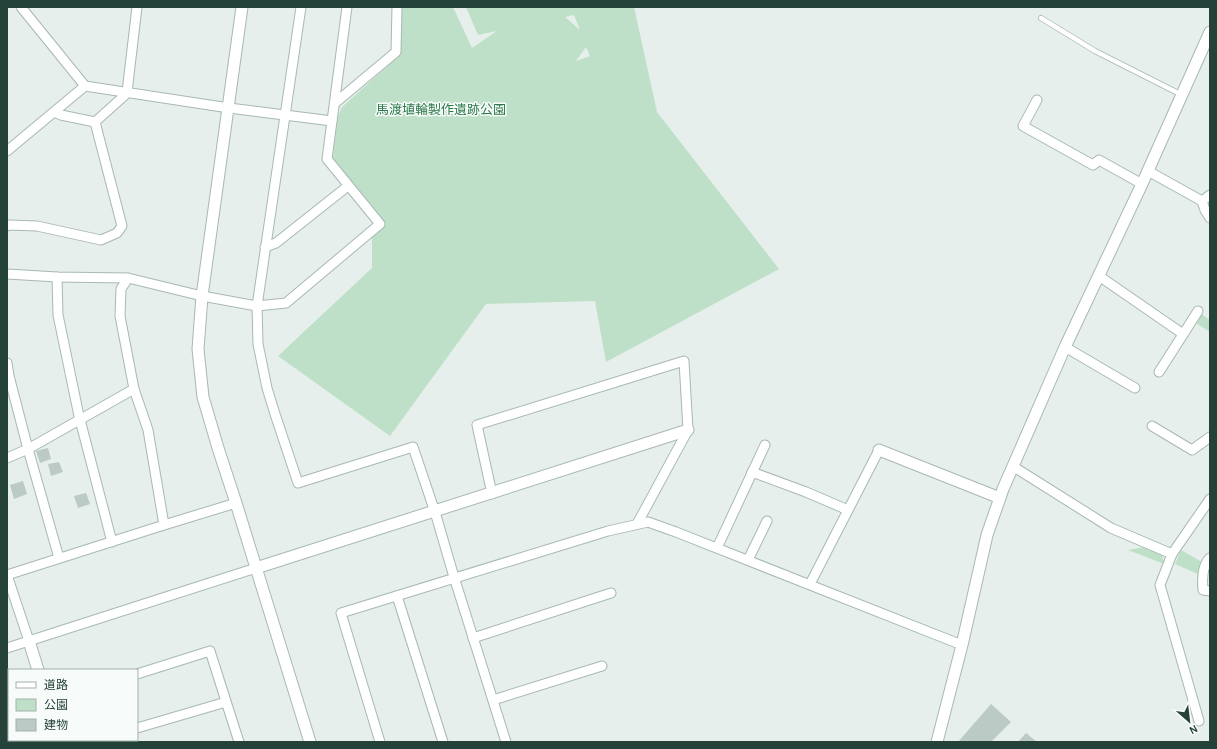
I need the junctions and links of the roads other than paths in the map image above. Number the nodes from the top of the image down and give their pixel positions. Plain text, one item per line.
1 (21, 7) edge
2 (138, 7) edge
3 (242, 7) edge
4 (301, 7) edge
5 (347, 7) edge
6 (397, 7) edge
7 (1041, 18) dead end
8 (1210, 32) edge
9 (85, 86) junction
10 (127, 92) junction
11 (1182, 94) junction
12 (1037, 100) dead end
13 (335, 103) junction
14 (228, 108) junction
15 (54, 112) junction
16 (286, 115) junction
17 (332, 121) junction
18 (95, 122) junction
19 (7, 151) edge
20 (1148, 171) junction
21 (1142, 184) junction
22 (348, 186) junction
23 (1210, 195) edge
24 (1202, 201) junction
25 (1210, 218) edge
26 (8, 225) edge
27 (265, 247) junction
28 (7, 274) edge
29 (1099, 276) junction
30 (57, 277) junction
31 (128, 278) junction
32 (202, 296) junction
33 (257, 306) junction
34 (1198, 311) dead end
35 (1183, 334) junction
36 (1065, 347) junction
37 (7, 363) edge
38 (1159, 372) dead end
39 (1135, 388) dead end
40 (134, 389) junction
41 (80, 420) junction
42 (1152, 426) dead end
43 (688, 430) junction
44 (1210, 437) edge
45 (765, 445) dead end
46 (28, 449) junction
47 (879, 450) joint
48 (7, 458) edge
49 (1014, 467) junction
50 (752, 472) junction
51 (492, 494) junction
52 (1000, 498) junction
53 (1210, 499) edge
54 (236, 503) junction
55 (848, 510) junction
56 (435, 512) junction
57 (766, 521) dead end
58 (637, 524) junction
59 (164, 525) junction
60 (112, 542) junction
61 (717, 548) junction
62 (1172, 554) junction
63 (59, 558) junction
64 (1210, 558) edge
65 (748, 560) junction
66 (256, 568) junction
67 (454, 577) junction
68 (810, 584) junction
69 (1210, 591) edge
70 (611, 593) dead end
71 (397, 596) junction
72 (473, 638) junction
73 (28, 641) junction
74 (962, 645) junction
75 (7, 648) edge
76 (602, 666) dead end
77 (38, 669) edge
78 (138, 674) edge
79 (493, 700) junction
80 (226, 702) junction
81 (1199, 721) dead end
82 (138, 728) edge
83 (239, 742) edge
84 (310, 742) edge
85 (380, 742) edge
86 (443, 742) edge
87 (506, 742) edge
88 (936, 742) edge

1 - 9 street
2 - 10 street
3 - 14 street
4 - 16 street
5 - 13 street
6 - 13 street
7 - 11 lane
8 - 11 street
9 - 10 street
9 - 15 street
10 - 14 street
10 - 18 street
11 - 20 street
12 - 21 street
13 - 17 street
14 - 16 street
14 - 32 street
15 - 18 street
15 - 19 street
16 - 17 street
16 - 27 street
17 - 22 street
18 - 26 street
20 - 21 street
20 - 24 street
21 - 29 street
22 - 27 street
22 - 33 street
23 - 24 street
24 - 25 street
27 - 33 street
28 - 30 street
29 - 35 street
29 - 36 street
30 - 31 street
30 - 41 street
31 - 32 street
31 - 40 street
32 - 33 street
32 - 54 street
33 - 56 street
34 - 35 street
35 - 38 street
36 - 39 street
36 - 49 street
37 - 46 street
40 - 41 street
40 - 59 street
41 - 46 street
41 - 60 street
42 - 44 street
43 - 51 street
43 - 51 street
43 - 58 street
45 - 50 street
46 - 48 street
46 - 63 street
47 - 52 street
47 - 55 street
49 - 52 street
49 - 62 street
50 - 55 street
50 - 61 street
51 - 56 street
52 - 74 street
53 - 62 street
54 - 59 street
54 - 66 street
55 - 68 street
56 - 66 street
56 - 67 street
57 - 65 street
58 - 61 street
58 - 67 street
59 - 60 street
60 - 63 street
61 - 65 street
62 - 81 street
63 - 73 street
64 - 69 street
65 - 68 street
66 - 73 street
66 - 84 street
67 - 71 street
67 - 72 street
68 - 74 street
70 - 72 street
71 - 85 street
71 - 86 street
72 - 79 street
73 - 75 street
73 - 77 street
74 - 88 street
76 - 79 street
78 - 80 street
79 - 87 street
80 - 82 street
80 - 83 street

